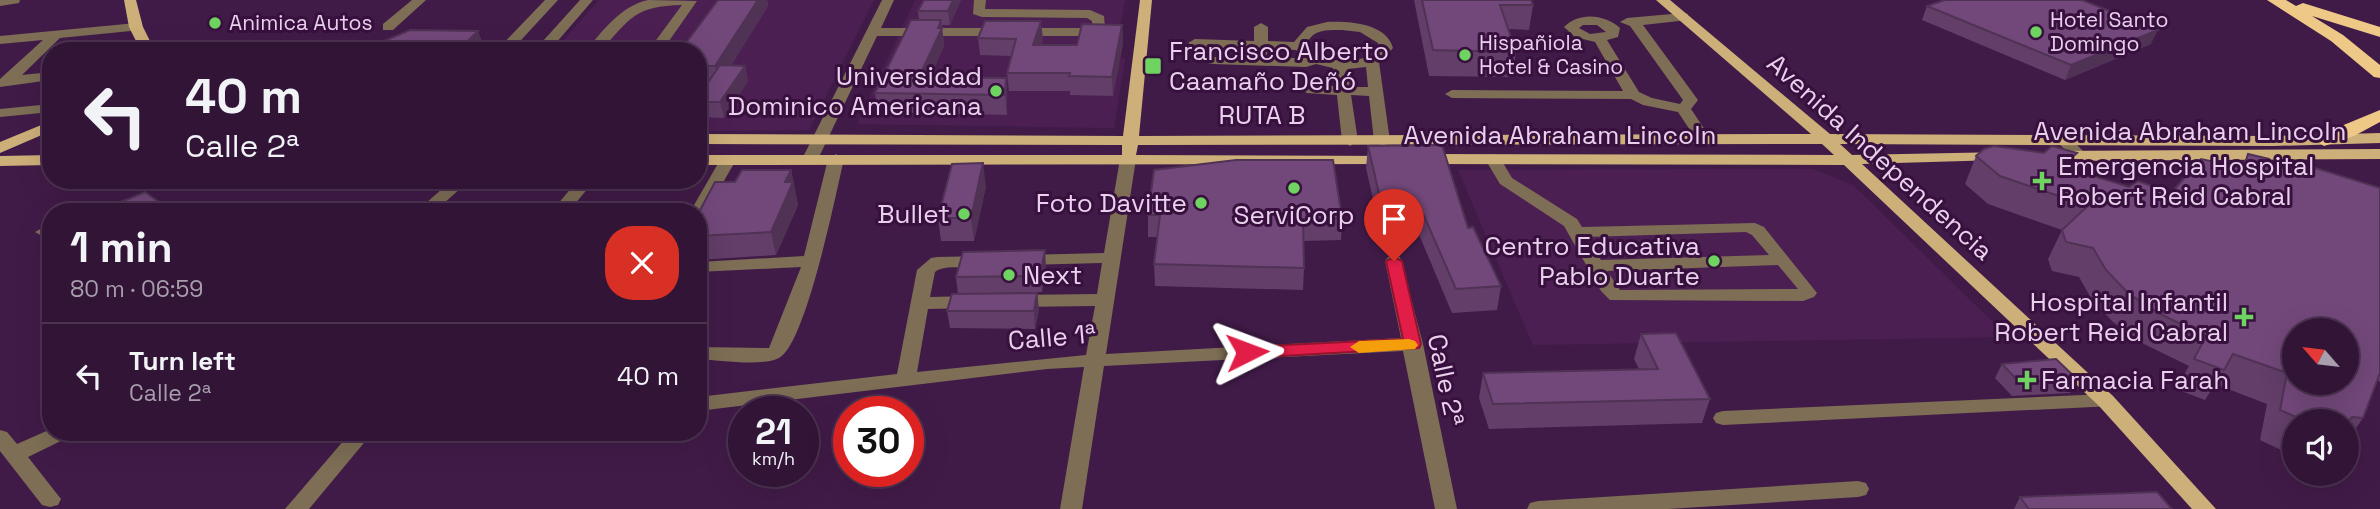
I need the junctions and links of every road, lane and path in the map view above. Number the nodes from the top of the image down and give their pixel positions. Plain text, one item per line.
1 (14, 0) edge
2 (130, 0) edge
3 (420, 0) edge
4 (552, 0) edge
5 (587, 0) edge
6 (888, 0) edge
7 (980, 0) edge
8 (1146, 0) edge
9 (1662, 0) edge
10 (2276, 0) edge
11 (2281, 0) edge
12 (2320, 0) edge
13 (0, 2) edge
14 (1683, 17) junction
15 (2380, 19) edge
16 (1634, 22) junction
17 (1605, 23) junction
18 (136, 27) junction
19 (388, 27) dead end
20 (1261, 27) dead end
21 (872, 32) junction
22 (2380, 32) edge
23 (57, 34) junction
24 (1599, 38) junction
25 (0, 40) edge
26 (48, 42) edge
27 (144, 42) edge
28 (512, 42) edge
29 (549, 42) edge
30 (602, 42) edge
31 (661, 42) edge
32 (1195, 43) dead end
33 (1261, 45) junction
34 (1300, 46) junction
35 (42, 48) edge
36 (1315, 59) junction
37 (1213, 60) dead end
38 (1371, 61) junction
39 (1261, 62) junction
40 (1340, 65) junction
41 (2380, 73) edge
42 (42, 77) edge
43 (4, 82) edge
44 (1307, 89) dead end
45 (1345, 90) junction
46 (1376, 92) junction
47 (1452, 94) dead end
48 (1633, 95) junction
49 (42, 109) edge
50 (1683, 109) junction
51 (0, 113) edge
52 (2380, 115) edge
53 (42, 128) edge
54 (2062, 138) junction
55 (2380, 138) edge
56 (707, 139) edge
57 (707, 139) edge
58 (1696, 139) junction
59 (1826, 139) junction
60 (42, 140) edge
61 (2324, 140) junction
62 (8, 141) edge
63 (821, 141) junction
64 (1350, 141) junction
65 (1382, 141) junction
66 (0, 148) edge
67 (1129, 150) junction
68 (2380, 154) edge
69 (2015, 155) edge
70 (2040, 156) edge
71 (2079, 156) junction
72 (810, 159) junction
73 (836, 159) junction
74 (1493, 159) junction
75 (42, 160) edge
76 (707, 160) edge
77 (729, 160) junction
78 (1848, 160) junction
79 (0, 161) edge
80 (451, 189) edge
81 (579, 189) edge
82 (435, 203) edge
83 (566, 203) edge
84 (703, 203) edge
85 (1576, 232) junction
86 (1111, 258) junction
87 (1783, 260) junction
88 (812, 261) junction
89 (1394, 261) dead end
90 (1595, 266) junction
91 (707, 267) edge
92 (1104, 300) junction
93 (920, 303) junction
94 (1413, 344) junction
95 (707, 353) edge
96 (1095, 359) junction
97 (906, 377) junction
98 (2106, 401) junction
99 (707, 403) edge
100 (1723, 418) dead end
101 (0, 438) edge
102 (43, 441) edge
103 (355, 441) edge
104 (15, 454) junction
105 (1858, 489) dead end
106 (50, 499) dead end
107 (296, 509) edge
108 (1071, 509) edge
109 (1446, 509) edge
110 (1538, 509) edge
111 (2205, 509) edge

1 - 13 street
2 - 18 main road
3 - 19 street
4 - 28 street
5 - 29 street
6 - 21 street
7 - 21 street
8 - 67 main road
9 - 14 main road, Avenida Independencia
10 - 41 highway
11 - 22 highway
12 - 15 highway
14 - 16 street
14 - 59 main road, Avenida Independencia
16 - 17 street
16 - 50 street
17 - 24 street
17 - 24 street
18 - 23 street
18 - 27 main road
20 - 33 street
21 - 63 street
23 - 25 street
23 - 26 street
24 - 48 street
30 - 31 street
32 - 33 street
33 - 34 street
33 - 39 street
34 - 36 street
34 - 38 street
35 - 43 street
36 - 39 street
36 - 40 street
37 - 39 street
38 - 40 street
38 - 46 street
40 - 45 street
42 - 43 street
44 - 45 street
45 - 46 street
45 - 64 street
46 - 65 street
47 - 48 street
48 - 50 street
49 - 51 street
50 - 58 street
52 - 61 highway
53 - 62 main road
54 - 59 main road, Avenida Abraham Lincoln
54 - 61 main road, Avenida Abraham Lincoln
54 - 71 street
55 - 61 main road, Avenida Abraham Lincoln
56 - 63 main road, Avenida Abraham Lincoln
57 - 58 street, RUTA B
58 - 59 street, RUTA B
58 - 65 main road, Avenida Abraham Lincoln
59 - 78 main road, Avenida Independencia
60 - 62 main road
62 - 66 main road
63 - 67 main road, Avenida Abraham Lincoln
63 - 72 street
64 - 65 main road, Avenida Abraham Lincoln
64 - 67 main road, Avenida Abraham Lincoln
67 - 73 main road, Avenida Abraham Lincoln
67 - 74 main road, Avenida Abraham Lincoln
67 - 86 street
68 - 71 main road, Avenida Abraham Lincoln
69 - 78 main road, Avenida Abraham Lincoln
70 - 71 main road, Avenida Abraham Lincoln
72 - 73 main road, Avenida Abraham Lincoln
72 - 77 main road, Avenida Abraham Lincoln
73 - 88 street
74 - 78 main road, Avenida Abraham Lincoln
74 - 85 street
75 - 79 main road
76 - 77 main road, Avenida Abraham Lincoln
77 - 84 street
78 - 98 main road, Avenida Independencia
80 - 82 street
81 - 83 street
85 - 87 street
85 - 90 street
86 - 92 street
86 - 93 street
87 - 90 street
87 - 90 street
88 - 91 street
88 - 95 street
89 - 94 street, Calle 2ª
92 - 93 street
92 - 96 street
93 - 97 street
94 - 96 street, Calle 1ª
94 - 109 street, Calle 2ª
96 - 97 street, Calle 1ª
96 - 108 street
97 - 99 street, Calle 1ª
98 - 100 street
98 - 111 main road, Avenida Independencia
101 - 104 street
102 - 104 street
103 - 107 street
104 - 106 street
105 - 110 street

